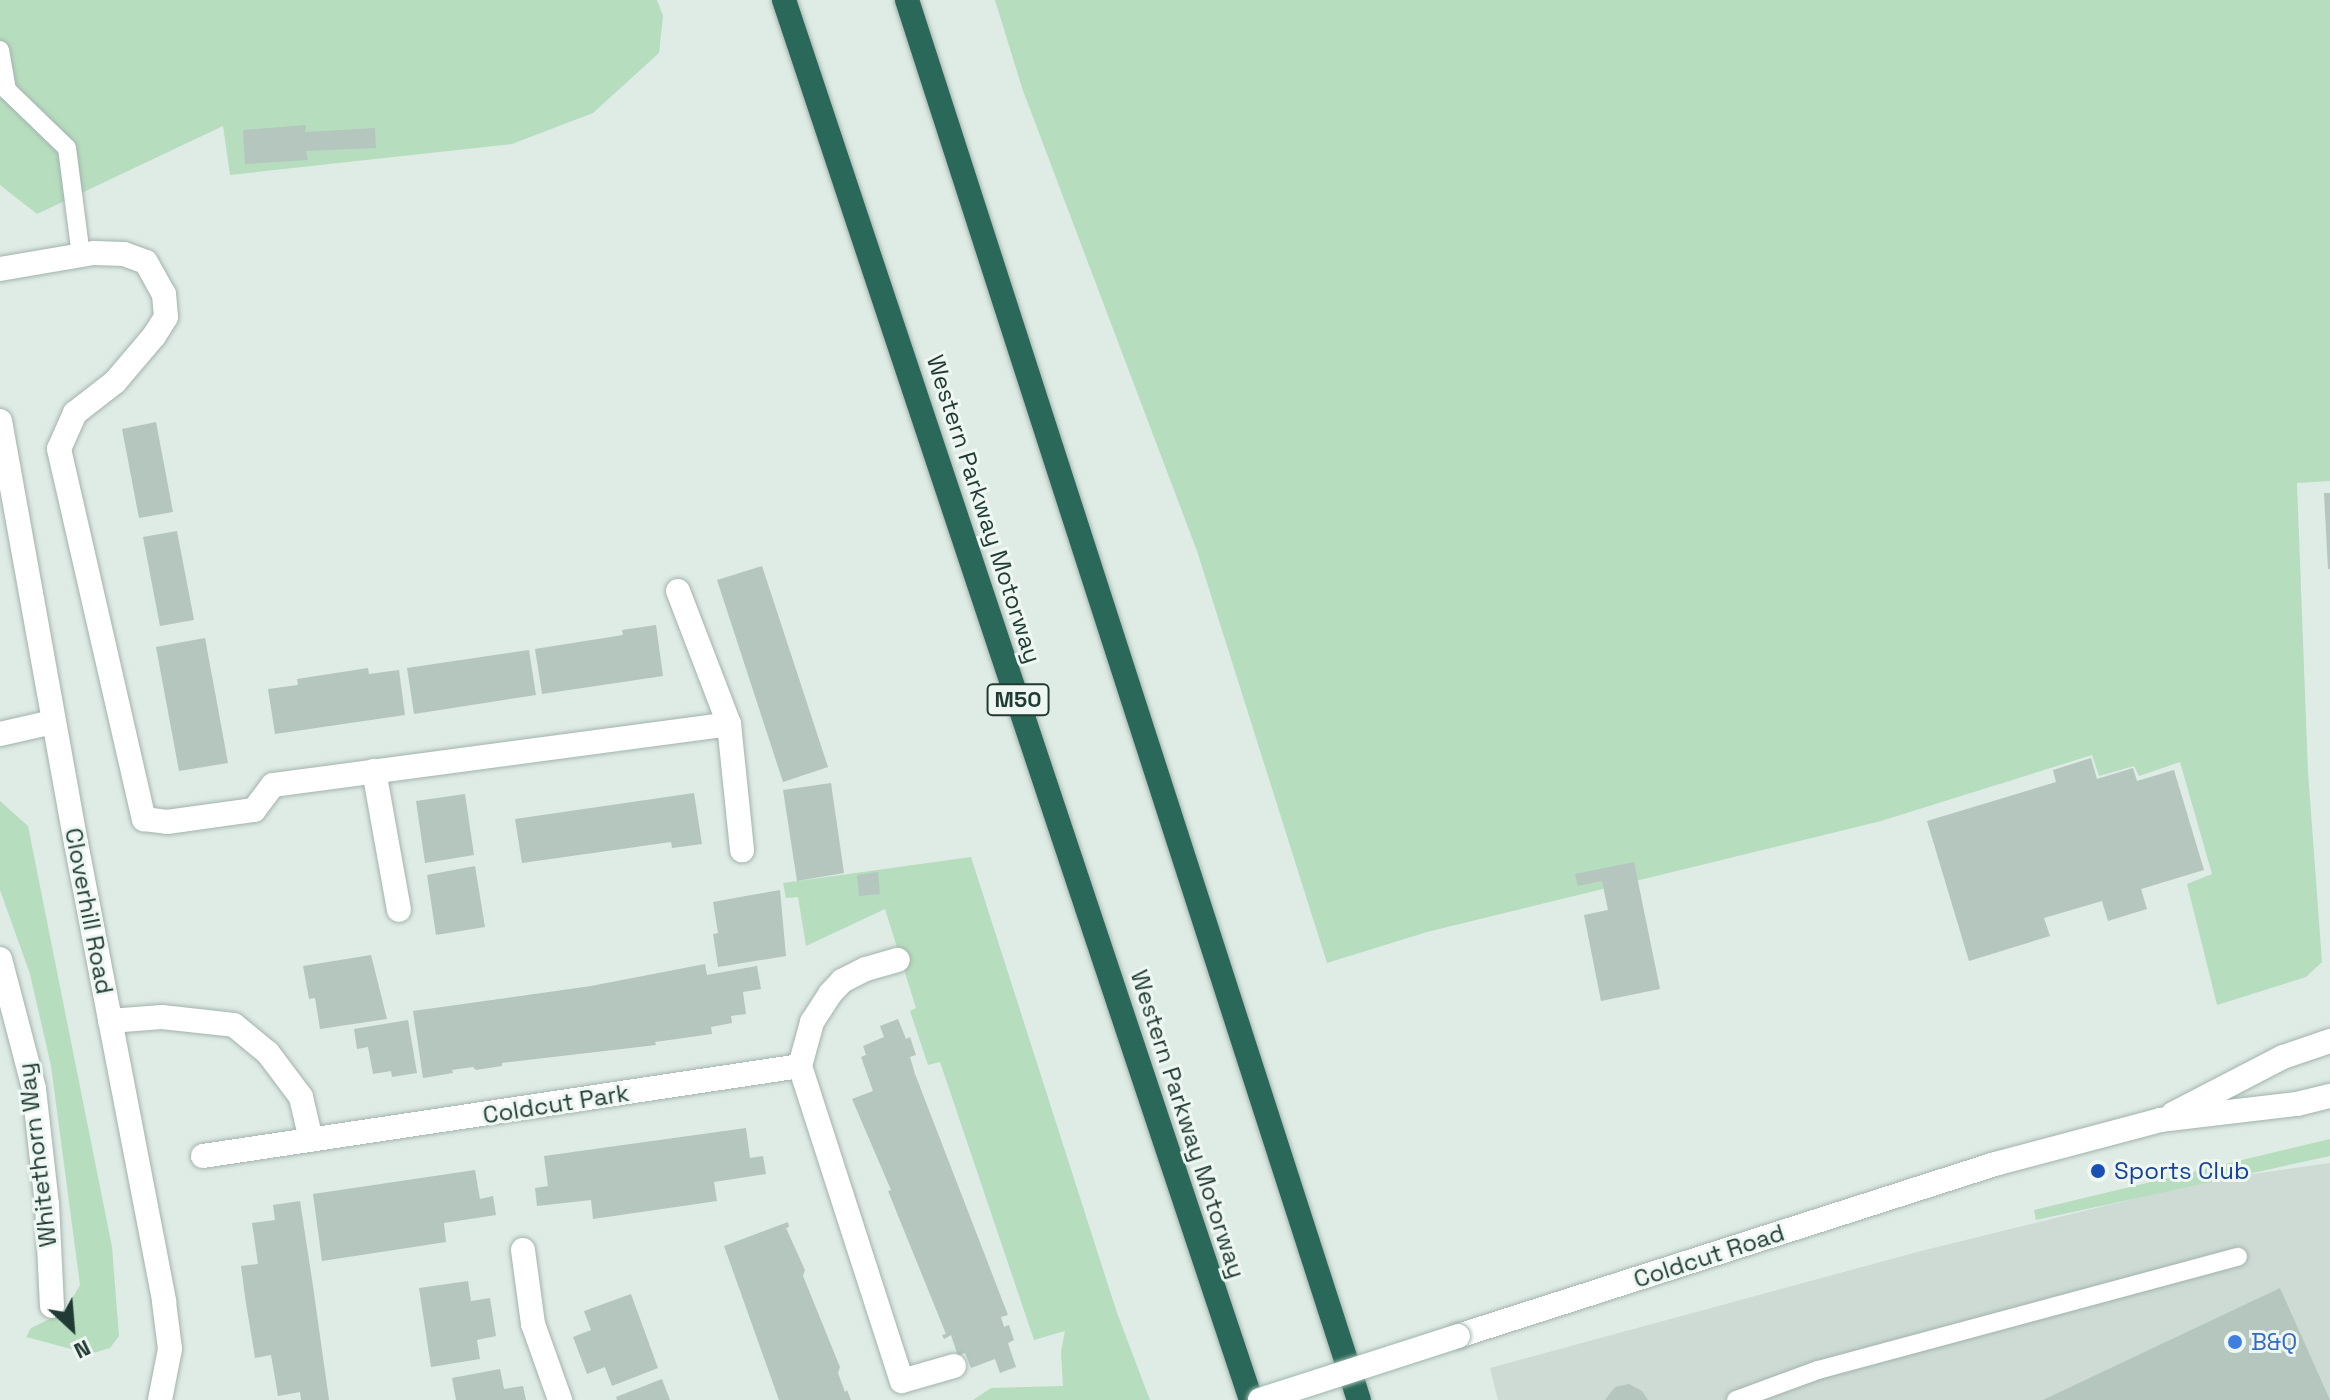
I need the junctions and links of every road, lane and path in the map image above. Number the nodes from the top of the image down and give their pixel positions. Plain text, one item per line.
1 (784, 0) edge
2 (907, 0) edge
3 (0, 50) edge
4 (81, 256) junction
5 (0, 269) edge
6 (0, 421) edge
7 (678, 591) dead end
8 (53, 722) junction
9 (729, 724) junction
10 (0, 734) edge
11 (374, 771) junction
12 (742, 850) dead end
13 (399, 910) dead end
14 (0, 959) edge
15 (898, 960) dead end
16 (110, 1021) junction
17 (2330, 1041) edge
18 (800, 1066) junction
19 (2330, 1096) edge
20 (2160, 1120) junction
21 (311, 1140) junction
22 (203, 1156) dead end
23 (523, 1250) dead end
24 (2238, 1257) dead end
25 (52, 1306) dead end
26 (954, 1366) dead end
27 (160, 1400) edge
28 (560, 1400) edge
29 (1251, 1400) edge
30 (1260, 1400) edge
31 (1359, 1400) edge
32 (1736, 1400) edge

1 - 29 highway, Western Parkway Motorway / M50
2 - 31 highway
3 - 4 lane
4 - 5 street
4 - 11 street
6 - 8 street, Cloverhill Road
7 - 9 street
8 - 10 street
8 - 16 street, Cloverhill Road
9 - 11 street
9 - 12 street
11 - 13 street
14 - 25 street, Whitethorn Way
15 - 18 street
16 - 21 street
16 - 27 street, Cloverhill Road
17 - 20 street, Coldcut Road
18 - 21 street, Coldcut Park
18 - 26 street
19 - 20 street, Coldcut Road
20 - 30 street, Coldcut Road, bridge
21 - 22 street, Coldcut Park
23 - 28 street
24 - 32 lane

